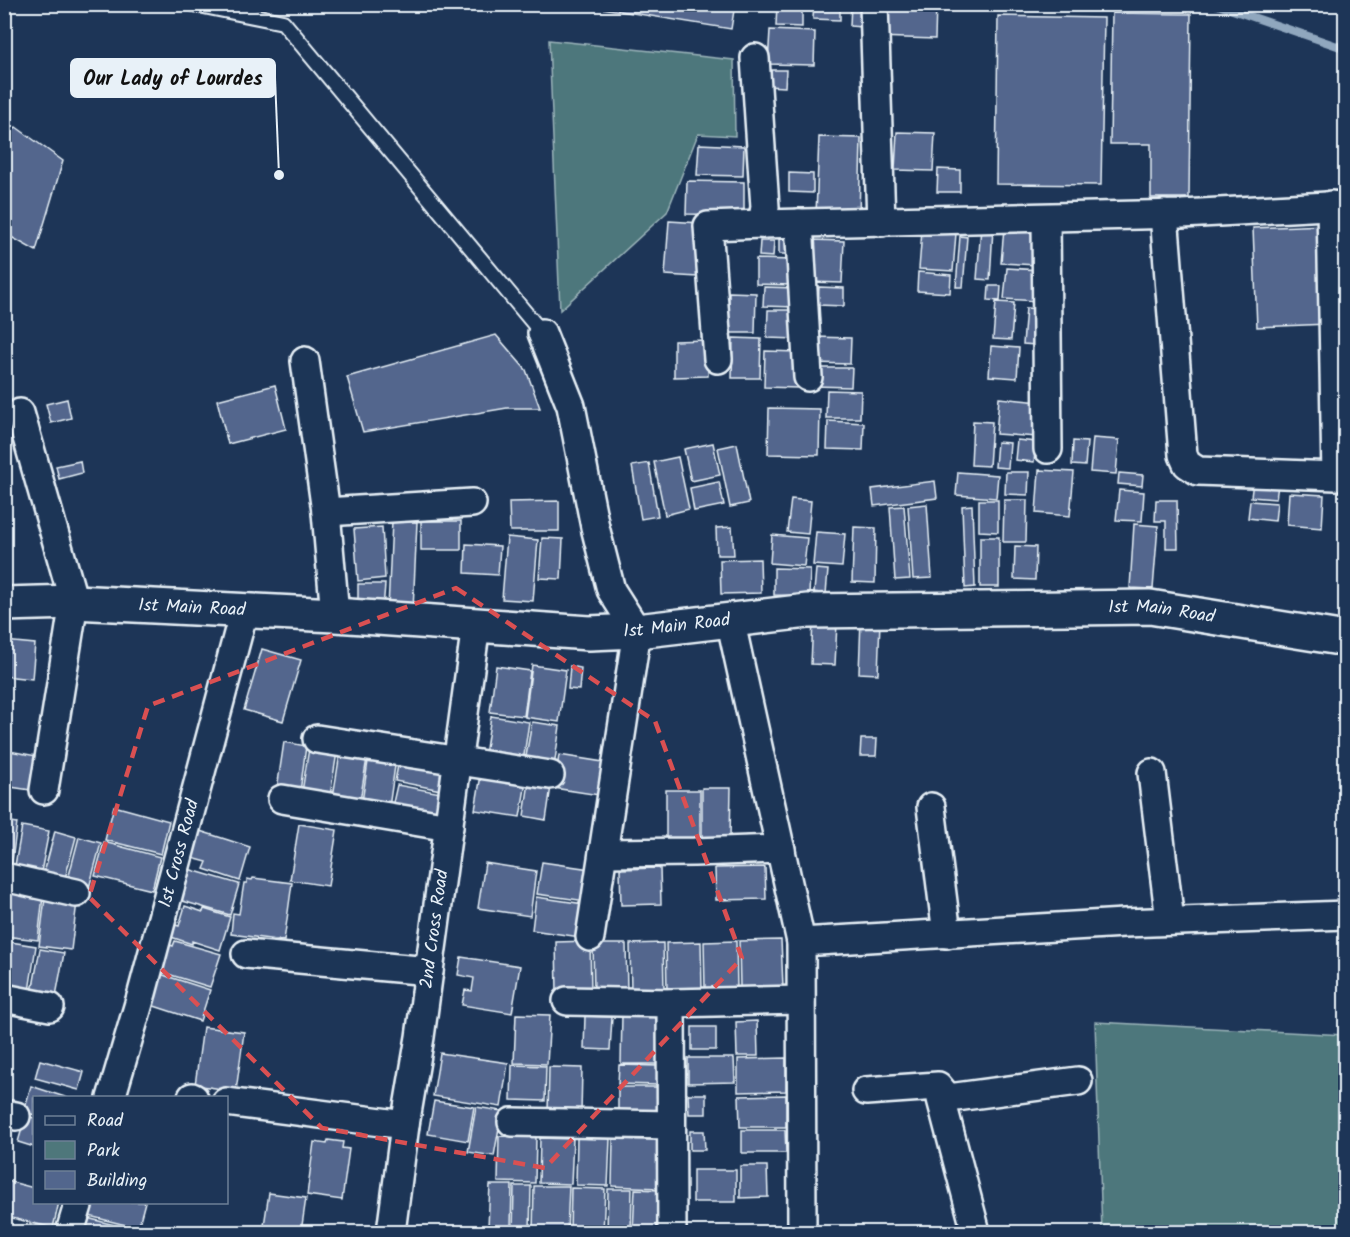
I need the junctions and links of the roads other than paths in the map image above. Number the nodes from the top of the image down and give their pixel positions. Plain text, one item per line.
1 (194, 4) edge
2 (874, 4) edge
3 (754, 58) dead end
4 (1338, 205) edge
5 (1164, 214) junction
6 (1046, 218) junction
7 (881, 222) junction
8 (799, 223) junction
9 (762, 224) junction
10 (542, 333) joint
11 (718, 359) dead end
12 (306, 362) dead end
13 (808, 378) dead end
14 (20, 413) dead end
15 (1048, 449) dead end
16 (472, 503) dead end
17 (326, 512) junction
18 (74, 602) junction
19 (4, 604) edge
20 (244, 610) junction
21 (335, 615) junction
22 (729, 619) junction
23 (476, 625) junction
24 (637, 631) junction
25 (1346, 639) edge
26 (317, 739) dead end
27 (458, 761) junction
28 (1152, 773) dead end
29 (550, 775) dead end
30 (44, 790) dead end
31 (282, 799) dead end
32 (930, 807) dead end
33 (449, 827) junction
34 (781, 849) junction
35 (603, 853) junction
36 (4, 877) edge
37 (76, 893) dead end
38 (1346, 915) edge
39 (1170, 921) junction
40 (947, 934) junction
41 (590, 937) dead end
42 (801, 942) junction
43 (246, 954) dead end
44 (429, 970) junction
45 (4, 998) edge
46 (801, 1000) junction
47 (567, 1001) dead end
48 (671, 1003) junction
49 (50, 1006) dead end
50 (1078, 1081) dead end
51 (866, 1091) dead end
52 (943, 1092) dead end
53 (112, 1096) edge
54 (228, 1102) edge
55 (512, 1122) dead end
56 (405, 1125) junction
57 (671, 1125) junction
58 (79, 1204) edge
59 (398, 1232) edge
60 (70, 1233) edge
61 (672, 1233) edge
62 (802, 1233) edge
63 (976, 1233) edge

1 - 10 lane
2 - 7 street
3 - 9 street
4 - 5 street
4 - 5 street
5 - 6 street
6 - 7 street
6 - 15 street
7 - 8 street
8 - 9 street
8 - 13 street
9 - 11 street
10 - 24 street
12 - 17 street
14 - 18 street
16 - 17 street
17 - 21 street
18 - 19 street, 1st Main Road
18 - 20 street, 1st Main Road
18 - 30 street
20 - 21 street, 1st Main Road
20 - 53 street, 1st Cross Road
21 - 23 street, 1st Main Road
22 - 24 street, 1st Main Road
22 - 25 street, 1st Main Road
22 - 34 street
23 - 24 street, 1st Main Road
23 - 27 street, 2nd Cross Road
24 - 35 street
26 - 27 street
27 - 29 street
27 - 33 street, 2nd Cross Road
28 - 39 street
31 - 33 street
32 - 40 street
33 - 44 street, 2nd Cross Road
34 - 35 street
34 - 42 street
35 - 41 street
36 - 37 street
38 - 39 street
39 - 40 street
40 - 42 street
42 - 46 street
43 - 44 street
44 - 56 street, 2nd Cross Road
45 - 49 street
46 - 48 street
46 - 62 street
47 - 48 street
48 - 57 street
50 - 63 street
51 - 52 street
54 - 56 street
55 - 57 street
56 - 59 street, 2nd Cross Road
57 - 61 street
58 - 60 street

